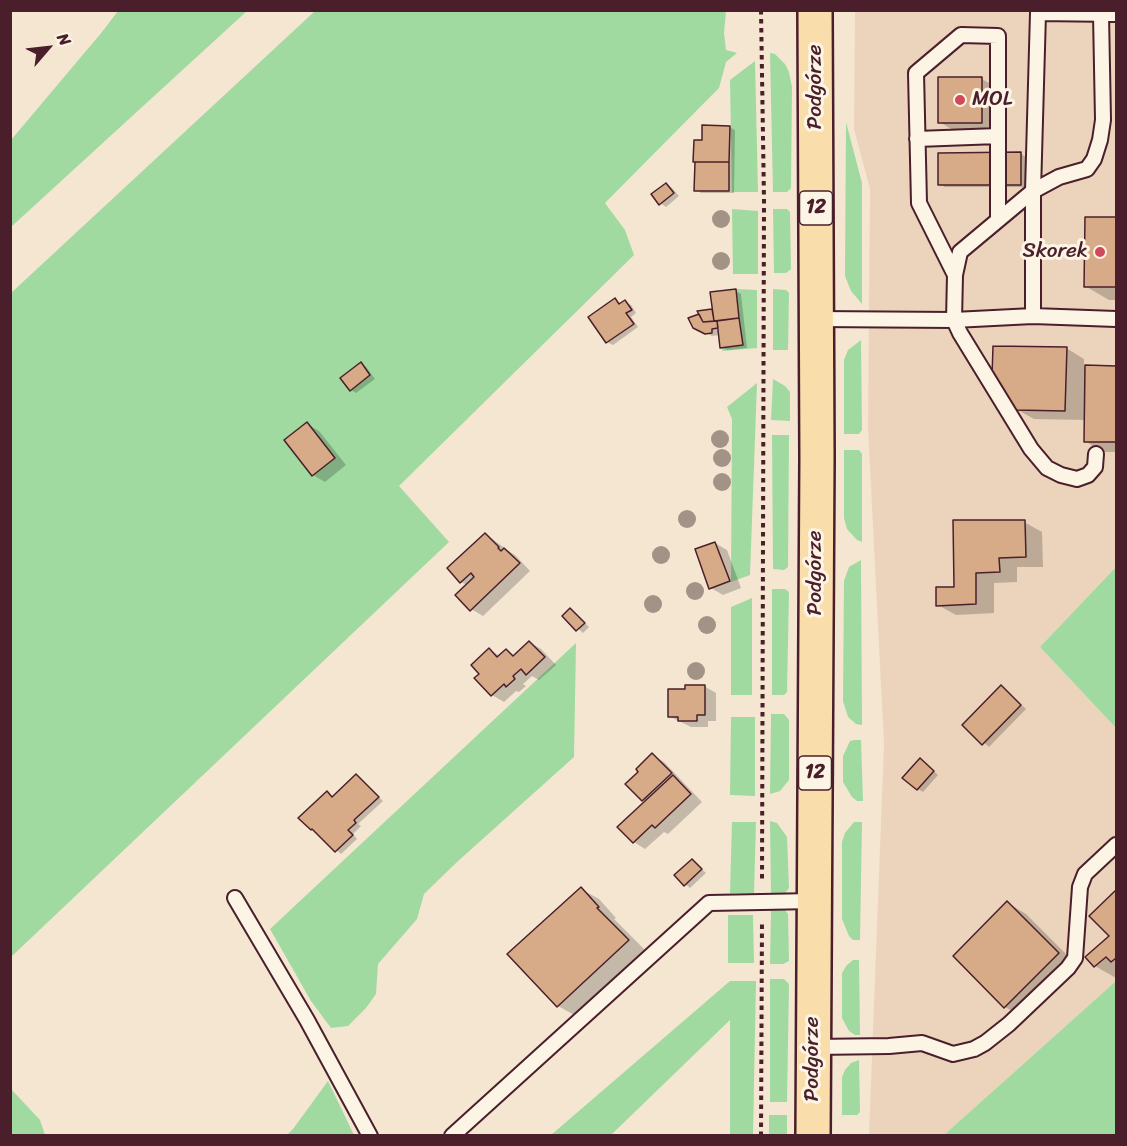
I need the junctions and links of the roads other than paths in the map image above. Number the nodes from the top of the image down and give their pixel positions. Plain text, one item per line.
1 (815, 10) edge
2 (1101, 14) junction
3 (1116, 14) edge
4 (998, 136) junction
5 (917, 139) junction
6 (1033, 191) junction
7 (998, 220) junction
8 (955, 275) junction
9 (1033, 316) junction
10 (817, 319) junction
11 (1116, 319) edge
12 (954, 320) junction
13 (1096, 454) dead end
14 (1116, 845) edge
15 (235, 898) dead end
16 (814, 901) junction
17 (814, 1047) junction
18 (370, 1136) edge
19 (452, 1136) edge
20 (813, 1136) edge

1 - 10 highway, Podgórze / 12
2 - 3 lane
2 - 6 lane
2 - 6 lane
4 - 5 lane
4 - 5 lane
4 - 7 lane
5 - 8 lane
6 - 7 lane
6 - 9 lane
7 - 8 lane
8 - 12 lane
9 - 11 lane
9 - 12 lane
10 - 12 lane
10 - 16 highway, Podgórze / 12
12 - 13 lane
14 - 17 lane
15 - 18 lane
16 - 17 highway, Podgórze / 12
16 - 19 lane
17 - 20 highway, Podgórze / 12

